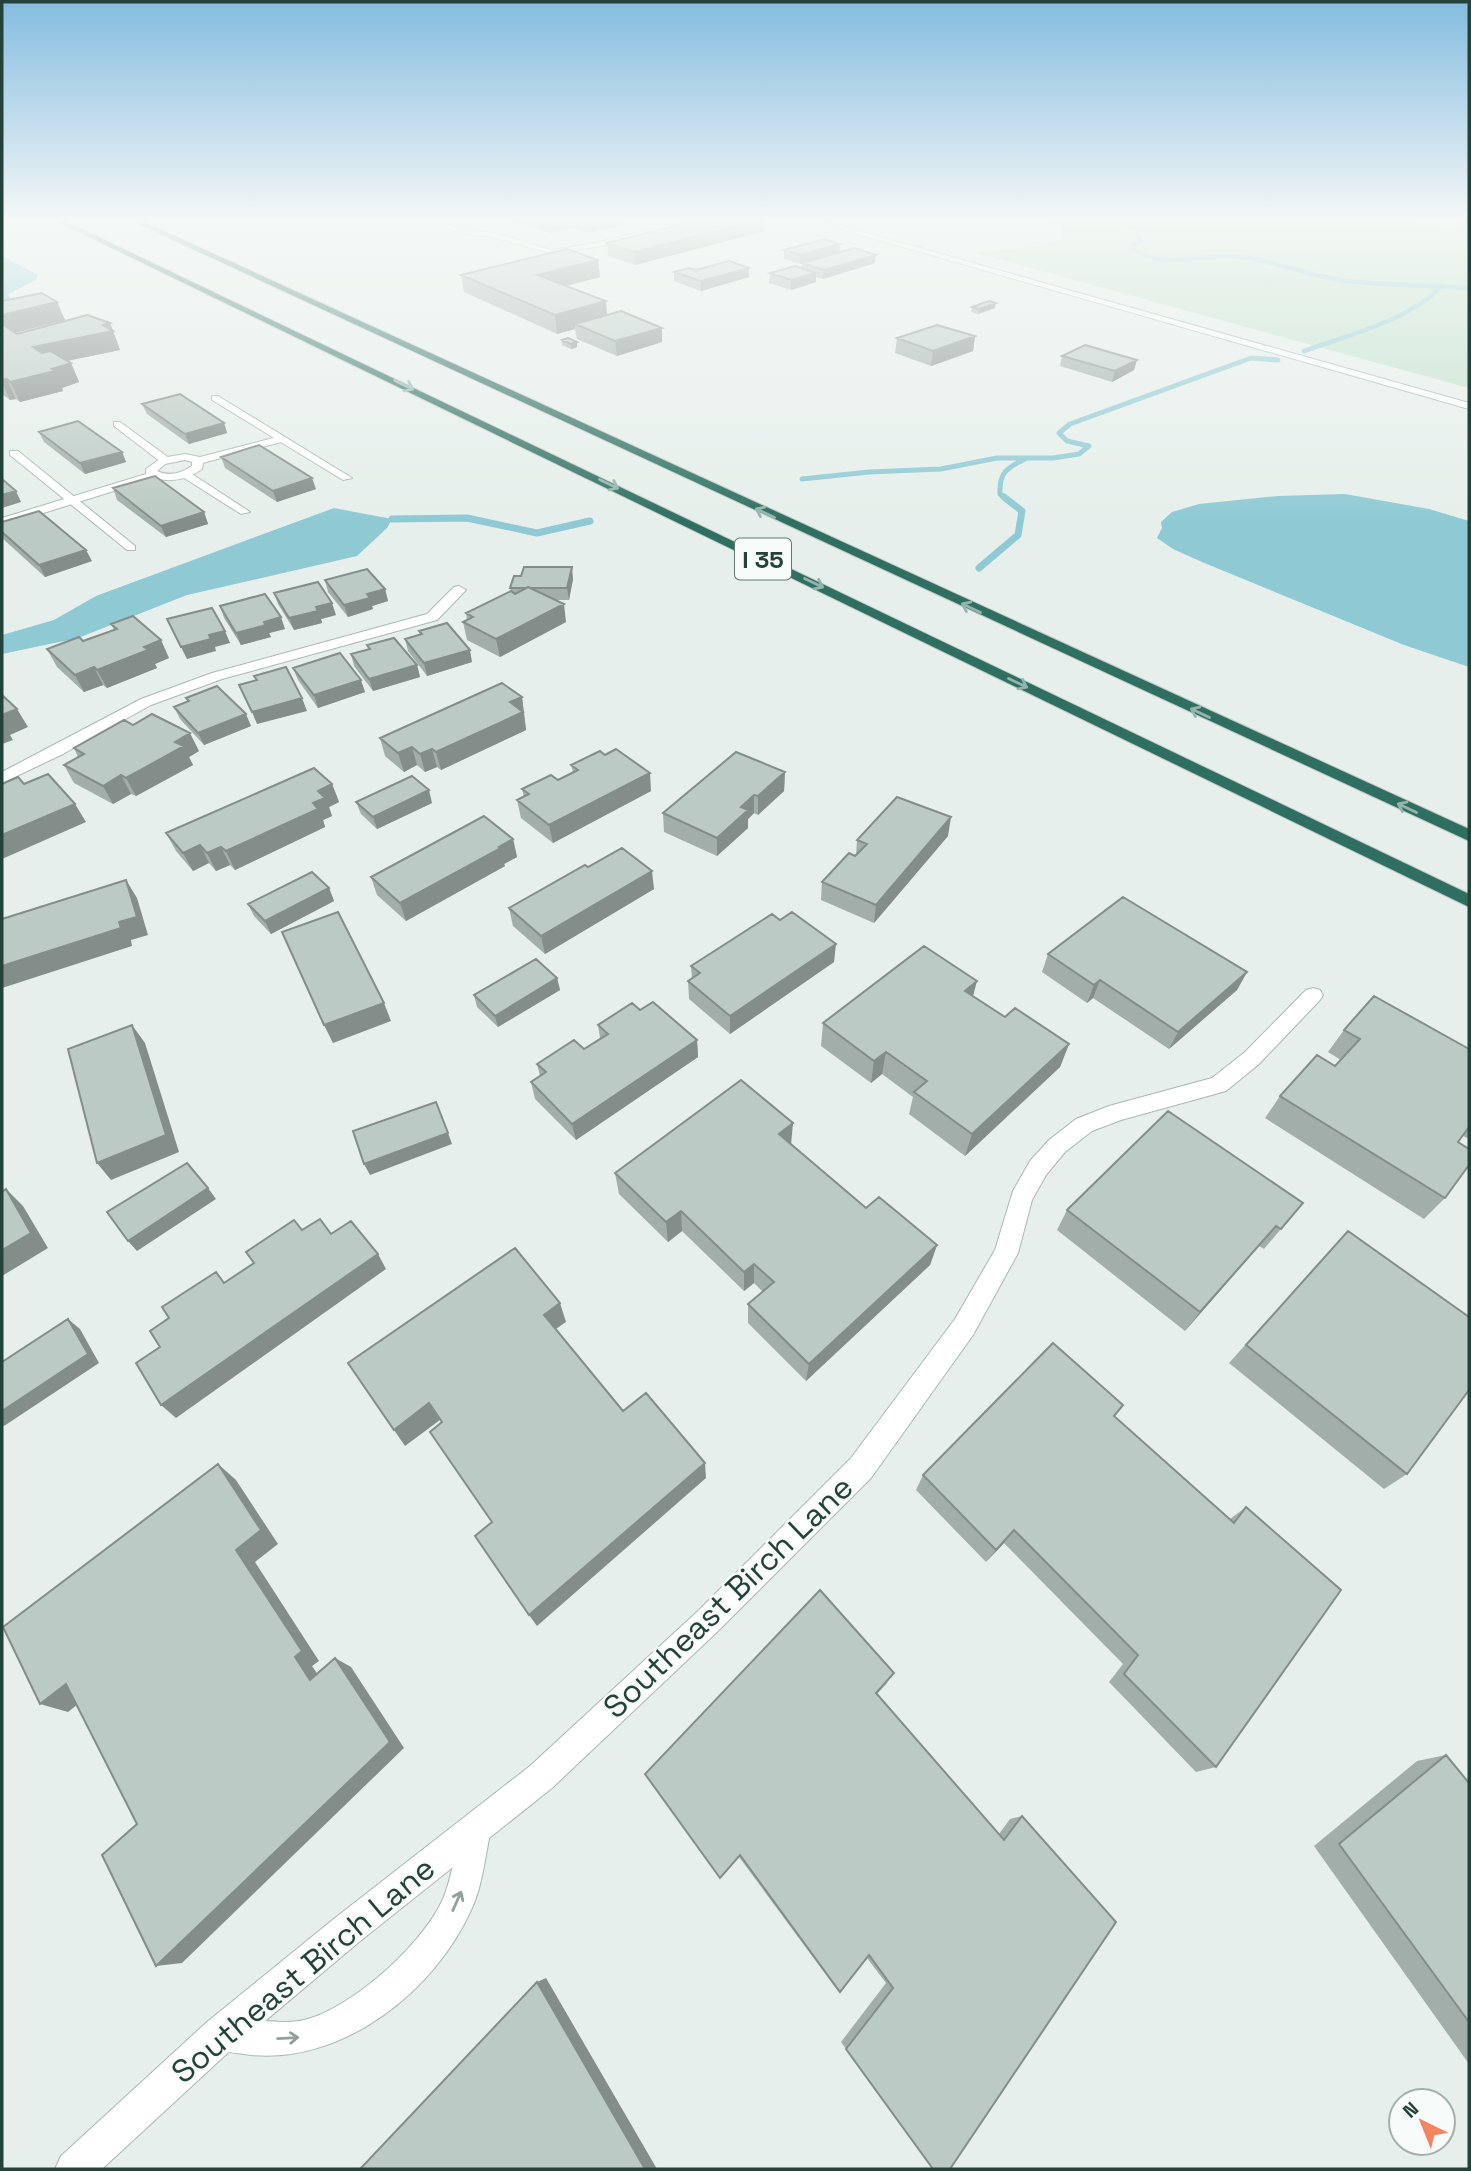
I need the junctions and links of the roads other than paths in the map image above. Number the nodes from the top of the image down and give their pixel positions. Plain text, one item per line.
1 (268, 320) edge
2 (351, 320) edge
3 (1166, 320) edge
4 (215, 398) dead end
5 (1469, 406) edge
6 (117, 424) dead end
7 (281, 439) junction
8 (14, 453) dead end
9 (164, 460) junction
10 (199, 461) junction
11 (185, 474) junction
12 (154, 475) junction
13 (347, 478) dead end
14 (74, 502) junction
15 (245, 512) dead end
16 (2, 522) edge
17 (131, 548) dead end
18 (459, 590) dead end
19 (2, 778) edge
20 (1469, 836) edge
21 (1469, 901) edge
22 (1312, 995) dead end
23 (476, 1829) junction
24 (220, 2035) junction
25 (74, 2169) edge

1 -> 21 highway, I 35
20 -> 2 highway, I 35
3 - 5 street
4 - 7 lane
6 - 9 lane
7 - 10 street
7 - 13 lane
8 - 14 lane
9 - 10 street
9 - 12 street
10 - 11 street
11 - 12 street
11 - 15 lane
12 - 14 street
14 - 16 street
14 - 17 lane
18 - 19 street
22 - 23 street, Southeast Birch Lane
23 - 24 street, Southeast Birch Lane
24 -> 23 lane
24 - 25 street, Southeast Birch Lane

